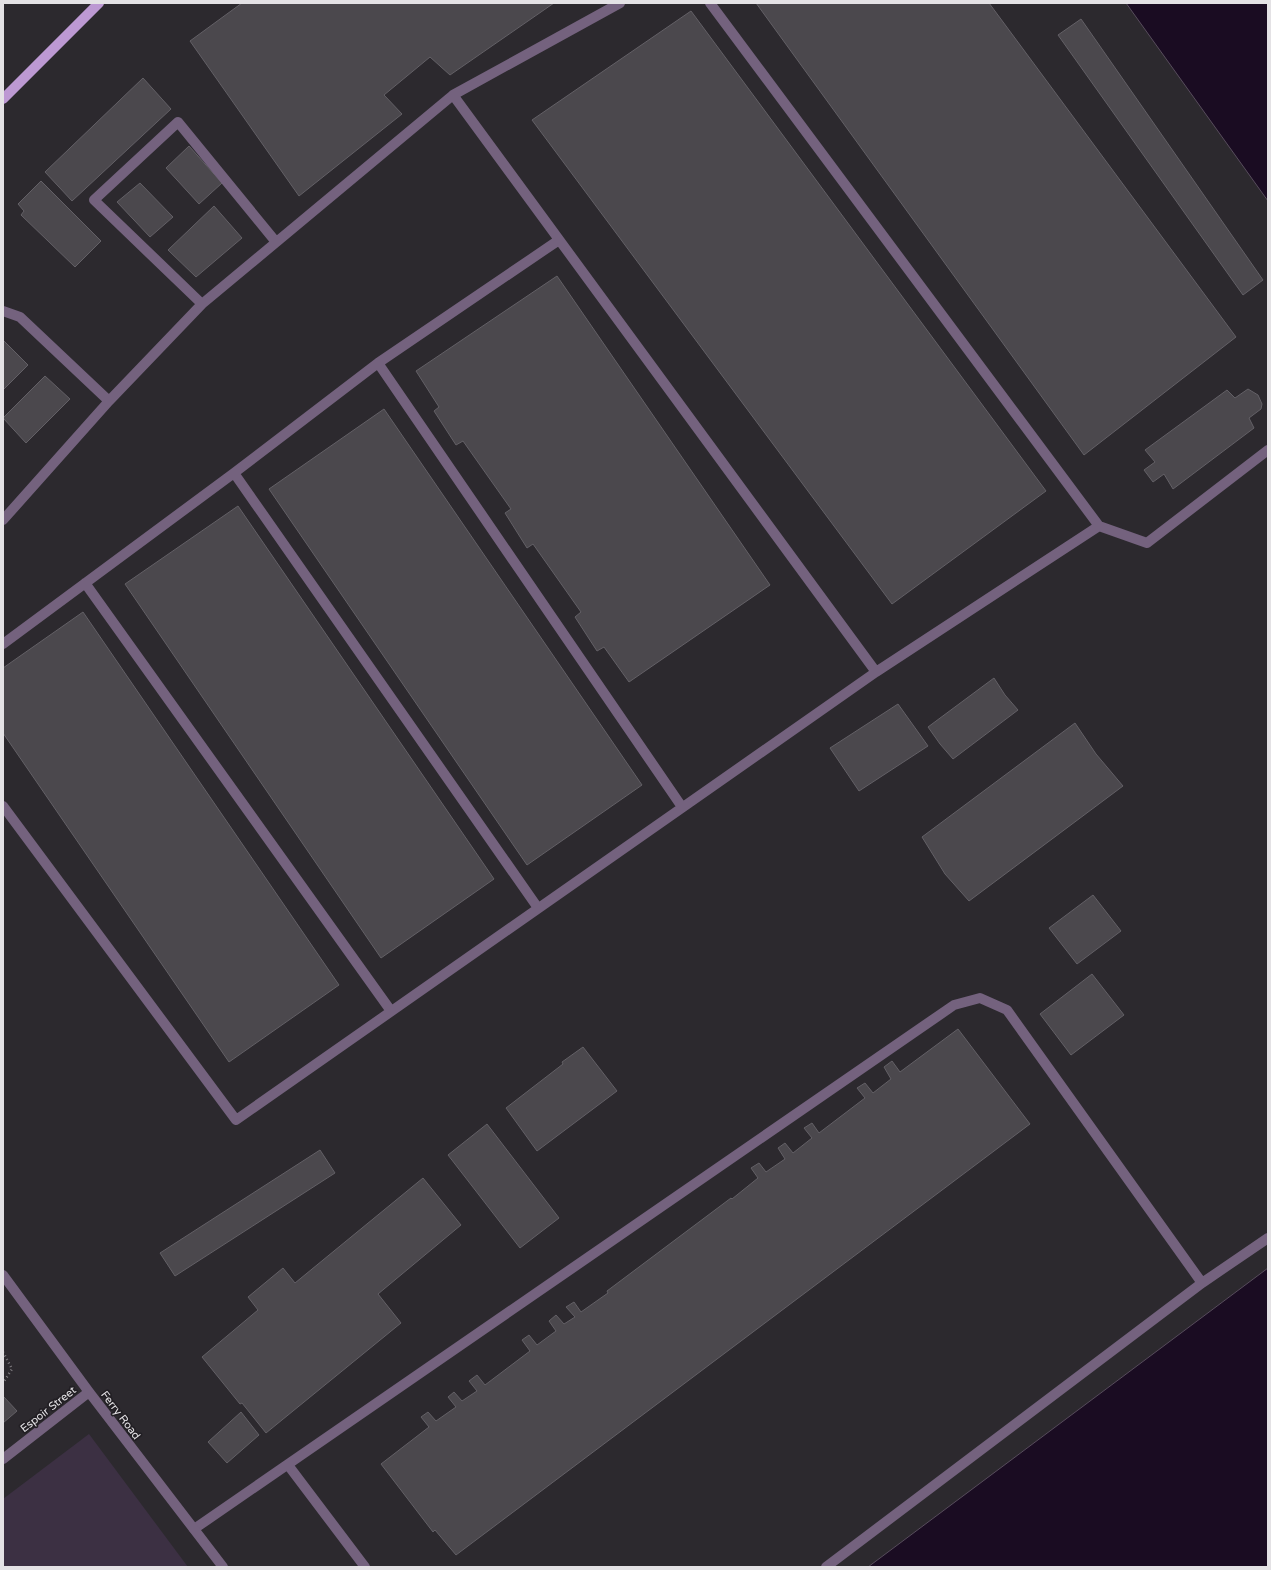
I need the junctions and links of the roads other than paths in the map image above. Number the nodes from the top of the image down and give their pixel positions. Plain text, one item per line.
1 (98, 3) edge
2 (620, 3) edge
3 (710, 3) edge
4 (452, 95) junction
5 (3, 99) edge
6 (559, 240) junction
7 (276, 242) junction
8 (202, 304) junction
9 (3, 311) edge
10 (378, 363) junction
11 (109, 401) junction
12 (1268, 450) edge
13 (234, 473) junction
14 (3, 520) edge
15 (1099, 526) junction
16 (85, 584) junction
17 (3, 644) edge
18 (876, 672) junction
19 (3, 806) edge
20 (682, 807) junction
21 (538, 908) junction
22 (392, 1011) junction
23 (1268, 1238) edge
24 (3, 1275) edge
25 (1202, 1283) junction
26 (89, 1392) junction
27 (3, 1459) edge
28 (288, 1465) junction
29 (194, 1529) junction
30 (223, 1567) edge
31 (365, 1567) edge
32 (826, 1567) edge

1 - 5 main road
2 - 4 street
3 - 15 street
4 - 6 street
4 - 7 street
6 - 10 street
6 - 18 street
7 - 8 street
7 - 8 street
8 - 11 street
9 - 11 street
10 - 13 street
10 - 20 street
11 - 14 street
12 - 15 street
13 - 16 street
13 - 21 street
15 - 18 street
16 - 17 street
16 - 22 street
18 - 20 street
19 - 22 street
20 - 21 street
21 - 22 street
23 - 25 street
24 - 26 street, Ferry Road
25 - 28 street
25 - 32 street
26 - 27 street, Espoir Street
26 - 29 street, Ferry Road
28 - 29 street
28 - 31 street
29 - 30 street, Ferry Road

